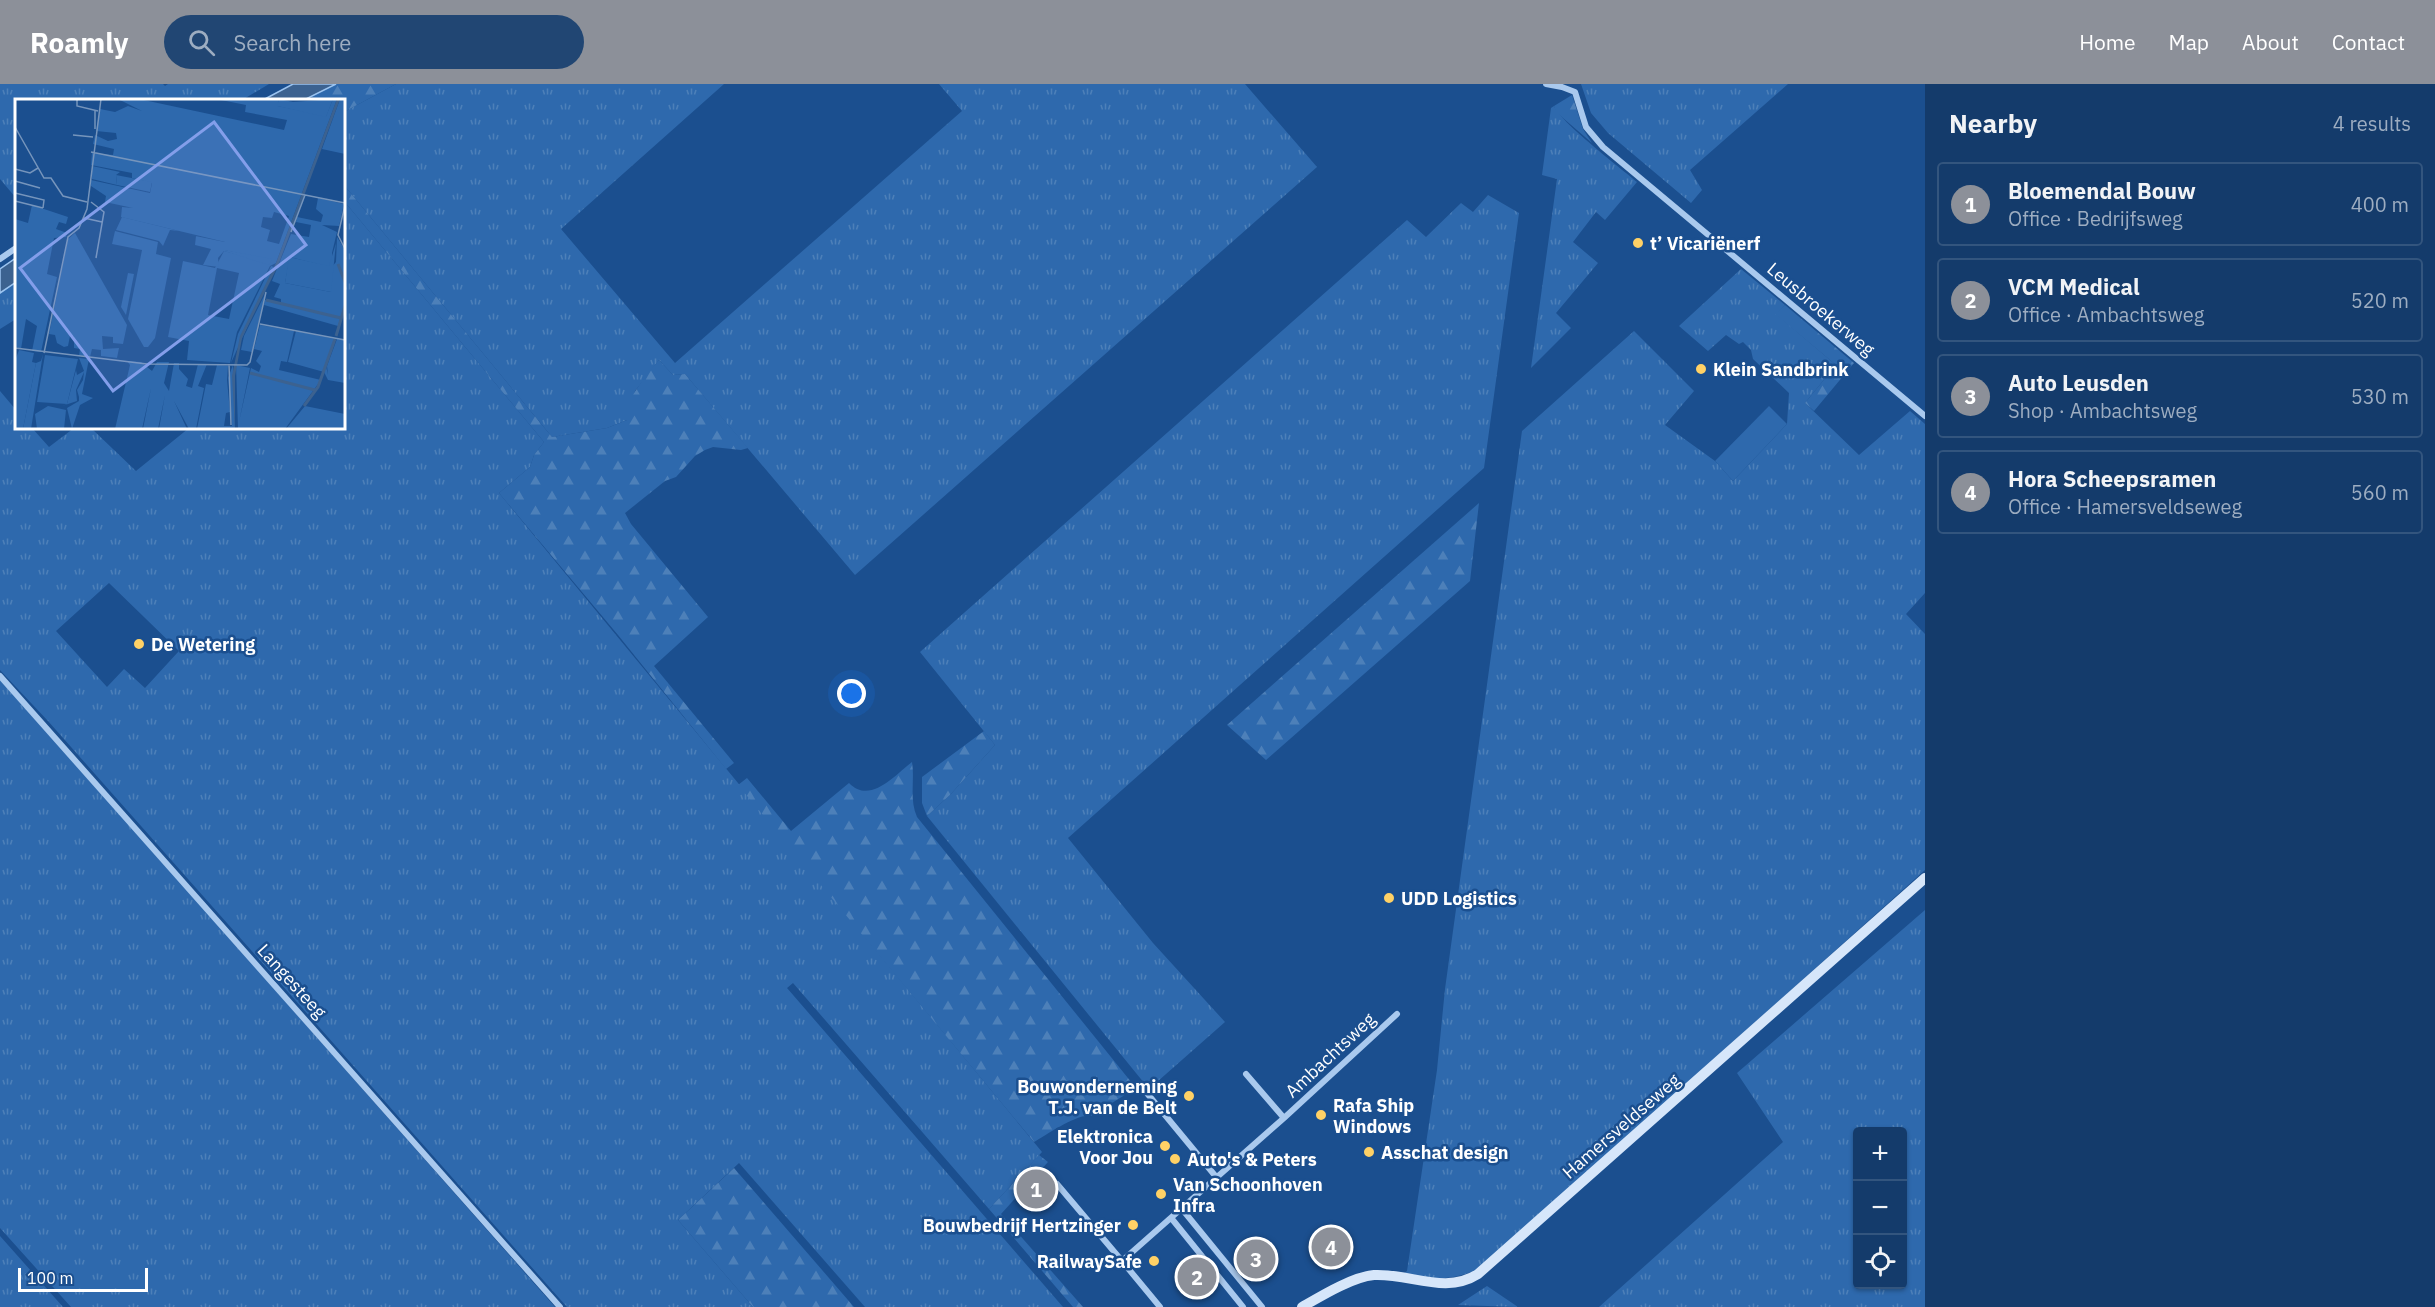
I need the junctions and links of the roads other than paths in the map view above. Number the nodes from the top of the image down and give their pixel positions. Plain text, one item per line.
1 (1545, 84) edge
2 (1571, 87) edge
3 (15, 249) edge
4 (0, 259) edge
5 (1925, 416) edge
6 (0, 676) edge
7 (1925, 878) edge
8 (1397, 1014) dead end
9 (1246, 1074) dead end
10 (1146, 1092) dead end
11 (1284, 1118) junction
12 (1217, 1178) junction
13 (1057, 1184) dead end
14 (1182, 1209) junction
15 (1172, 1219) junction
16 (1122, 1261) junction
17 (560, 1307) edge
18 (1160, 1307) edge
19 (1243, 1307) edge
20 (1262, 1307) edge
21 (1302, 1307) edge

1 - 2 street, Leusbroekerweg
2 - 5 street, Leusbroekerweg
3 - 4 street
6 - 17 street, Langesteeg
7 - 21 street, Hamersveldseweg
8 - 11 street, Ambachtsweg
9 - 11 street, Ambachtsweg
10 - 12 street
11 - 12 street, Ambachtsweg
12 - 14 street, Ambachtsweg
13 - 16 street
14 - 15 street, Ambachtsweg
14 - 20 street
15 - 16 street, Ambachtsweg
15 - 19 street
16 - 18 street

